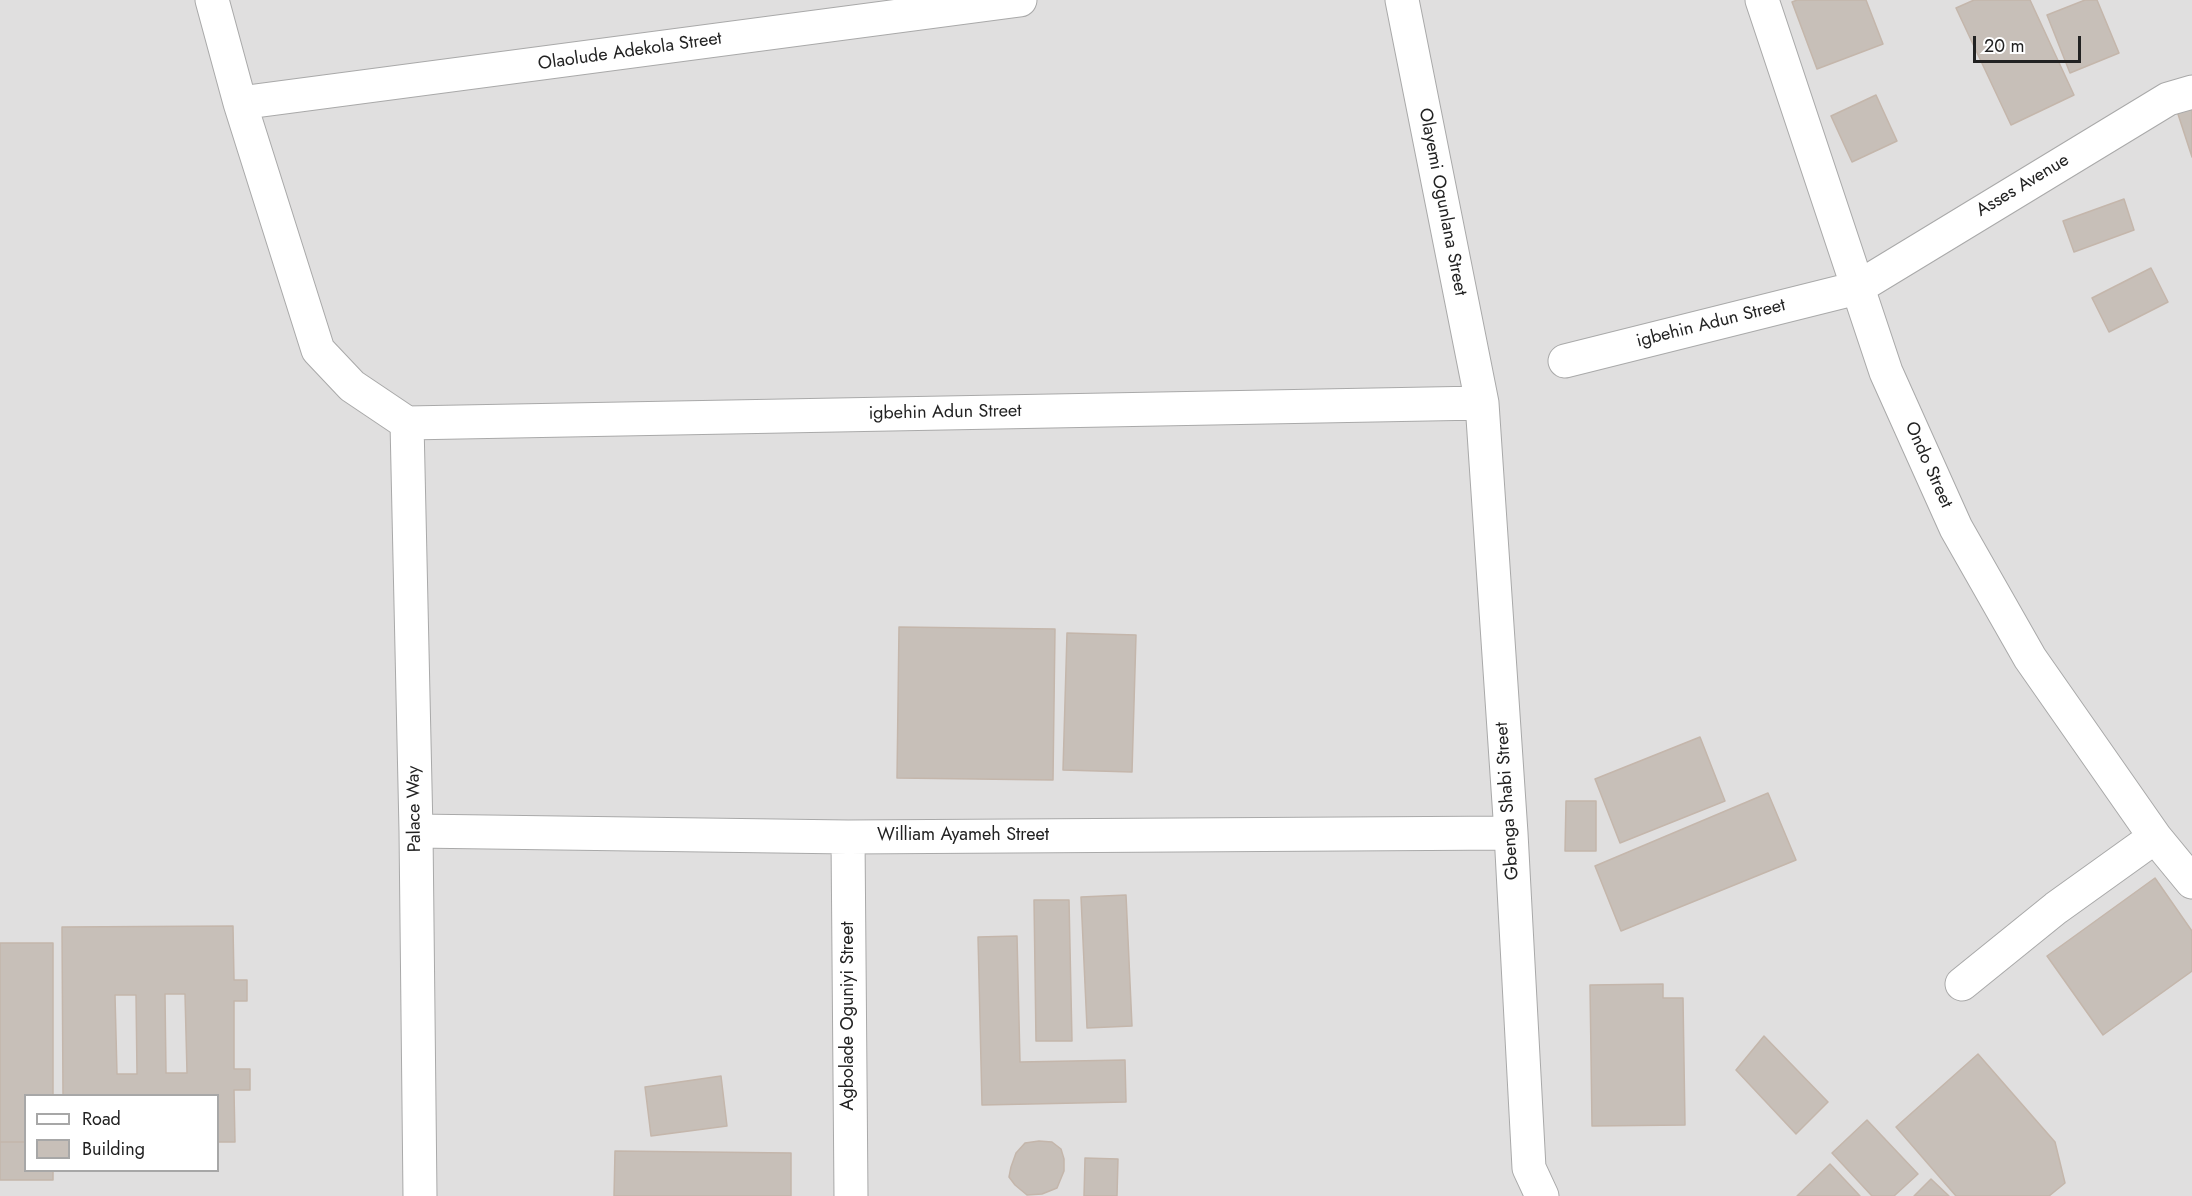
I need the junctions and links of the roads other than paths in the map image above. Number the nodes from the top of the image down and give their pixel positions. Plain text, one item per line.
1 (212, 0) edge
2 (1020, 0) edge
3 (1402, 0) edge
4 (1762, 0) edge
5 (2192, 92) edge
6 (240, 103) junction
7 (1857, 288) junction
8 (1565, 361) dead end
9 (1482, 403) junction
10 (407, 423) junction
11 (416, 831) junction
12 (1511, 833) junction
13 (848, 837) junction
14 (2155, 837) junction
15 (2192, 882) edge
16 (1962, 984) dead end
17 (420, 1196) edge
18 (851, 1196) edge
19 (1542, 1196) edge

1 - 6 street
2 - 6 street, Olaolude Adekola Street
3 - 9 street, Olayemi Ogunlana Street
4 - 7 street, Ondo Street
5 - 7 street, Asses Avenue
6 - 10 street
7 - 8 street, igbehin Adun Street
7 - 14 street, Ondo Street
9 - 10 street, igbehin Adun Street
9 - 12 street, Gbenga Shabi Street
10 - 11 street, Palace Way
11 - 13 street, William Ayameh Street
11 - 17 street, Palace Way
12 - 13 street, William Ayameh Street
12 - 19 street, Gbenga Shabi Street
13 - 18 street, Agbolade Oguniyi Street
14 - 15 street, Ondo Street
14 - 16 street

